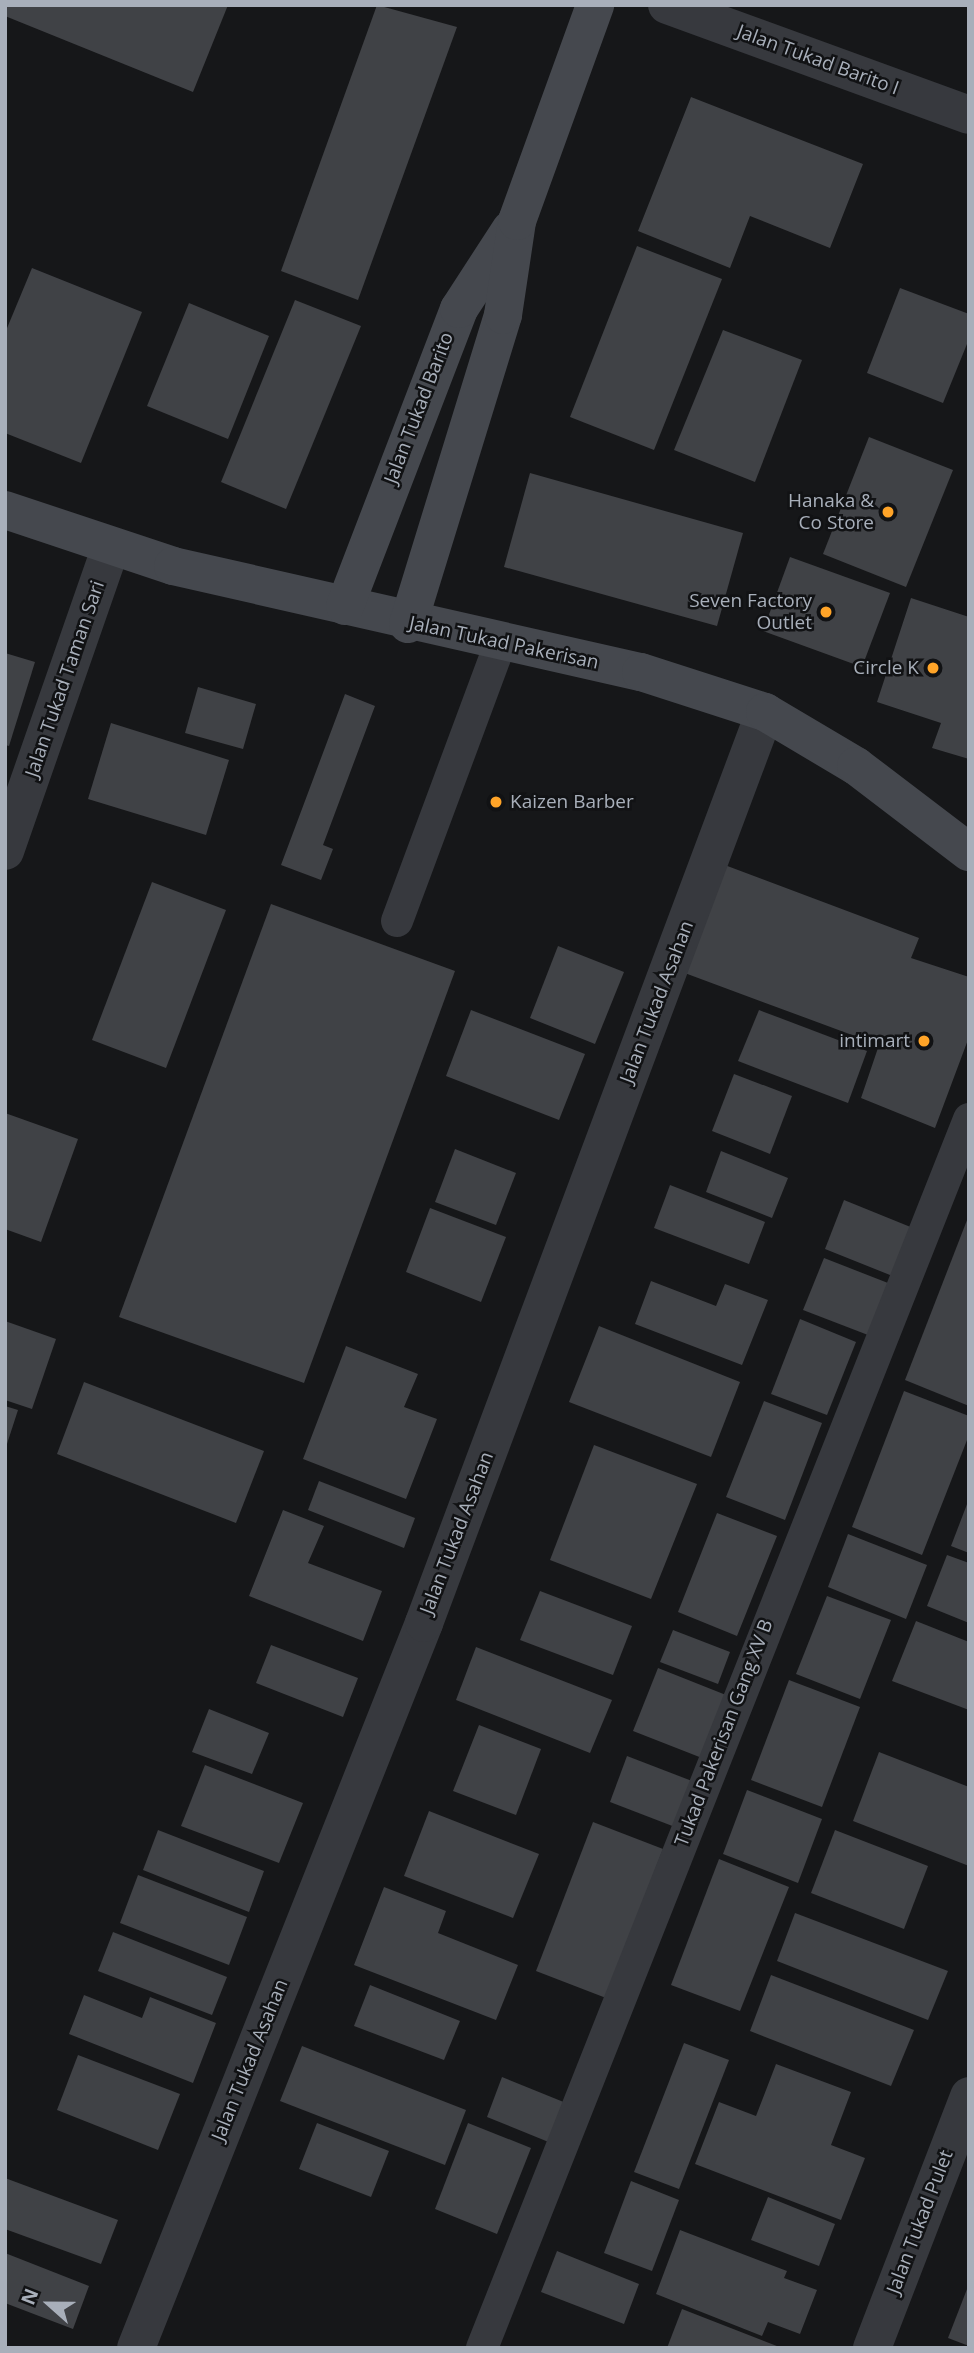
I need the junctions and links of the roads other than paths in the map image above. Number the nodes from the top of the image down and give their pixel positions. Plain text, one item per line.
1 (595, 5) edge
2 (667, 5) edge
3 (969, 115) edge
4 (517, 220) junction
5 (5, 510) edge
6 (111, 546) junction
7 (345, 606) junction
8 (408, 624) junction
9 (500, 644) junction
10 (765, 712) junction
11 (5, 852) edge
12 (969, 852) edge
13 (397, 921) dead end
14 (969, 1119) edge
15 (969, 2096) edge
16 (136, 2348) edge
17 (482, 2348) edge
18 (872, 2348) edge

1 - 4 street, Jalan Tukad Barito
2 - 3 street, Jalan Tukad Barito I
4 - 7 street, Jalan Tukad Barito
4 - 8 street, Jalan Tukad Barito
5 - 6 street, Jalan Tukad Pakerisan
6 - 7 street, Jalan Tukad Pakerisan
6 - 11 street, Jalan Tukad Taman Sari
7 - 8 street, Jalan Tukad Pakerisan
8 - 9 street, Jalan Tukad Pakerisan
9 - 10 street, Jalan Tukad Pakerisan
9 - 13 lane
10 - 12 street, Jalan Tukad Pakerisan
10 - 16 street, Jalan Tukad Asahan
14 - 17 lane, Tukad Pakerisan Gang XV B
15 - 18 street, Jalan Tukad Pulet

